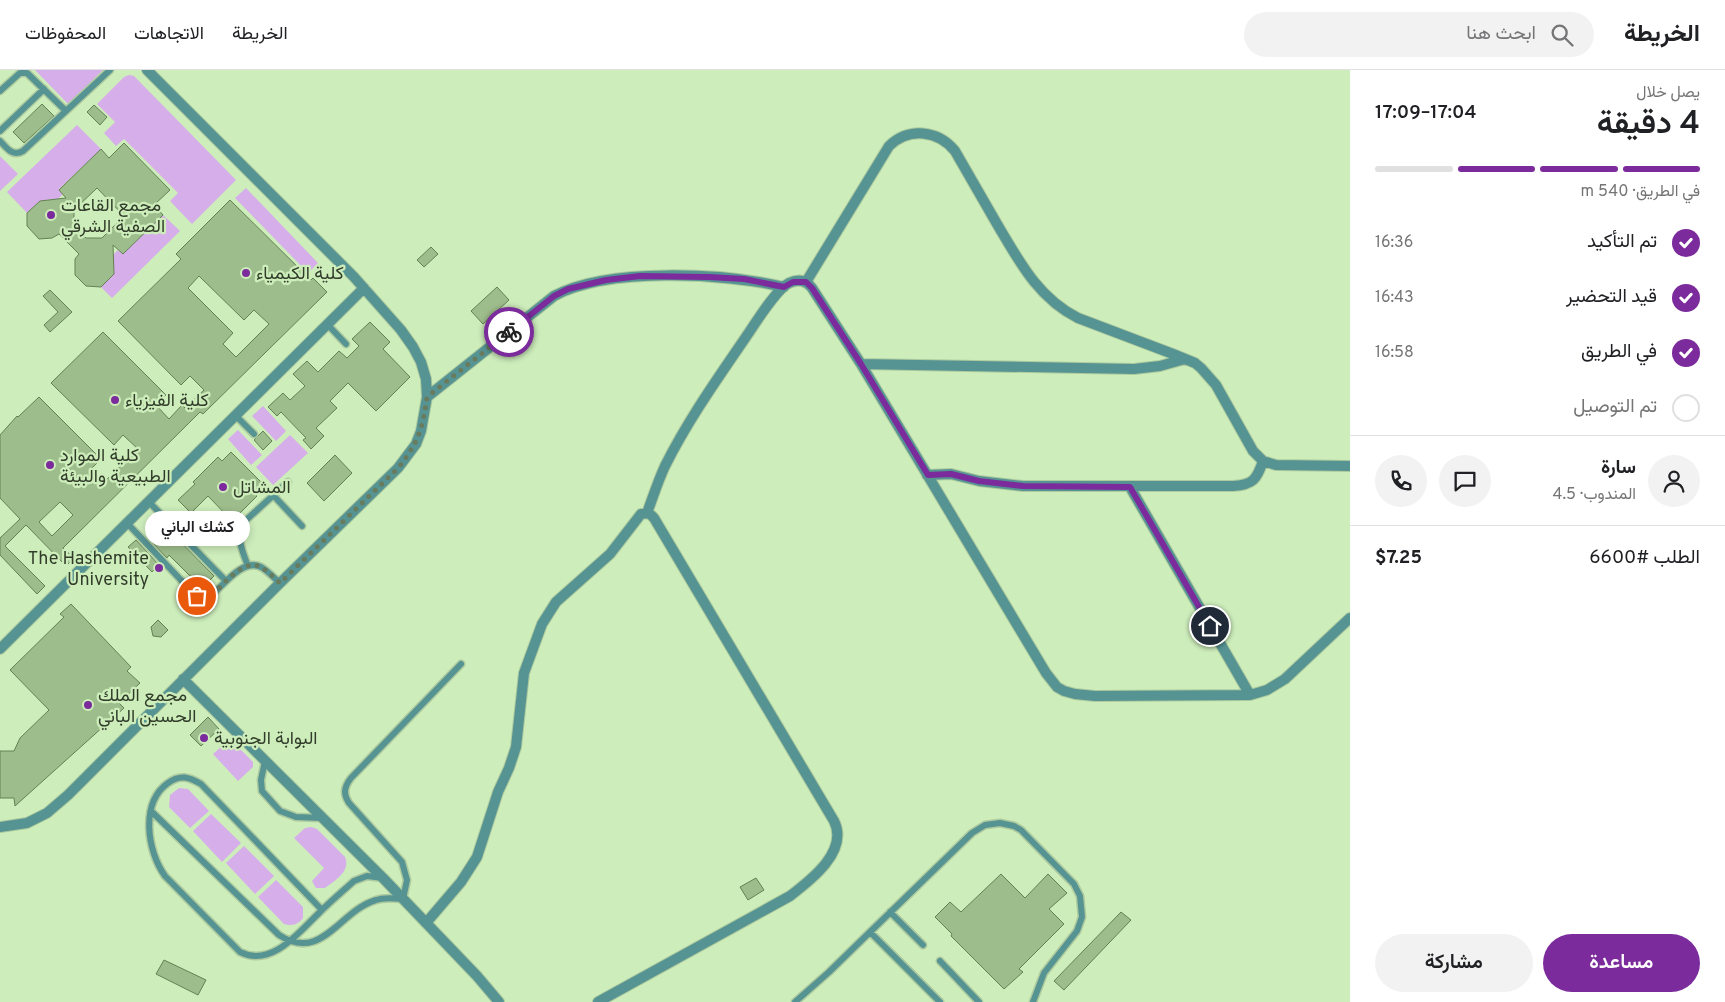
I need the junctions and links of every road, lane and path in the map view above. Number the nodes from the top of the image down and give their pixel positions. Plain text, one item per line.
1 (110, 70) edge
2 (147, 70) edge
3 (44, 89) junction
4 (0, 91) edge
5 (66, 111) junction
6 (0, 131) edge
7 (0, 141) edge
8 (806, 282) junction
9 (784, 287) junction
10 (364, 288) junction
11 (327, 324) junction
12 (346, 344) dead end
13 (1185, 359) junction
14 (861, 364) junction
15 (427, 397) junction
16 (235, 415) junction
17 (254, 434) dead end
18 (1263, 461) junction
19 (1350, 466) edge
20 (928, 475) junction
21 (288, 482) dead end
22 (1130, 487) junction
23 (273, 495) junction
24 (149, 502) junction
25 (647, 512) junction
26 (127, 523) junction
27 (302, 526) dead end
28 (248, 566) junction
29 (226, 581) junction
30 (280, 583) junction
31 (1350, 618) edge
32 (0, 649) edge
33 (461, 664) dead end
34 (183, 679) junction
35 (1250, 695) junction
36 (265, 761) junction
37 (151, 811) junction
38 (322, 818) junction
39 (0, 827) edge
40 (383, 878) junction
41 (403, 899) junction
42 (322, 910) junction
43 (890, 912) junction
44 (426, 922) junction
45 (870, 932) junction
46 (290, 942) junction
47 (923, 945) dead end
48 (940, 961) dead end
49 (499, 1002) edge
50 (598, 1002) edge
51 (794, 1002) edge
52 (940, 1002) edge
53 (980, 1002) edge
54 (1033, 1002) edge

1 - 5 lane
2 - 10 street
3 - 4 lane
3 - 5 lane
3 - 6 lane
5 - 7 lane
8 - 9 street
8 - 13 street
8 - 14 street
9 - 15 street
9 - 25 street
10 - 11 street
10 - 15 street
11 - 12 lane
11 - 16 street
13 - 14 street
13 - 18 street
14 - 20 street
15 - 30 street
16 - 17 lane
16 - 24 street
18 - 19 street
18 - 22 street
20 - 22 street
20 - 35 street
21 - 23 lane
22 - 35 street
23 - 27 lane
23 - 28 lane
24 - 26 street
24 - 29 lane
25 - 44 street
25 - 50 street
26 - 29 lane
26 - 32 street
28 - 29 lane
28 - 30 lane
30 - 34 street
31 - 35 street
33 - 41 lane
34 - 36 street
34 - 39 street
36 - 38 street
36 - 38 lane
37 - 42 lane
37 - 46 lane
37 - 46 lane
38 - 40 street
40 - 41 street
40 - 42 lane
41 - 44 street
41 - 46 lane
42 - 46 lane
43 - 45 lane
43 - 47 lane
43 - 54 lane
44 - 49 street
45 - 51 lane
45 - 52 lane
48 - 53 lane

